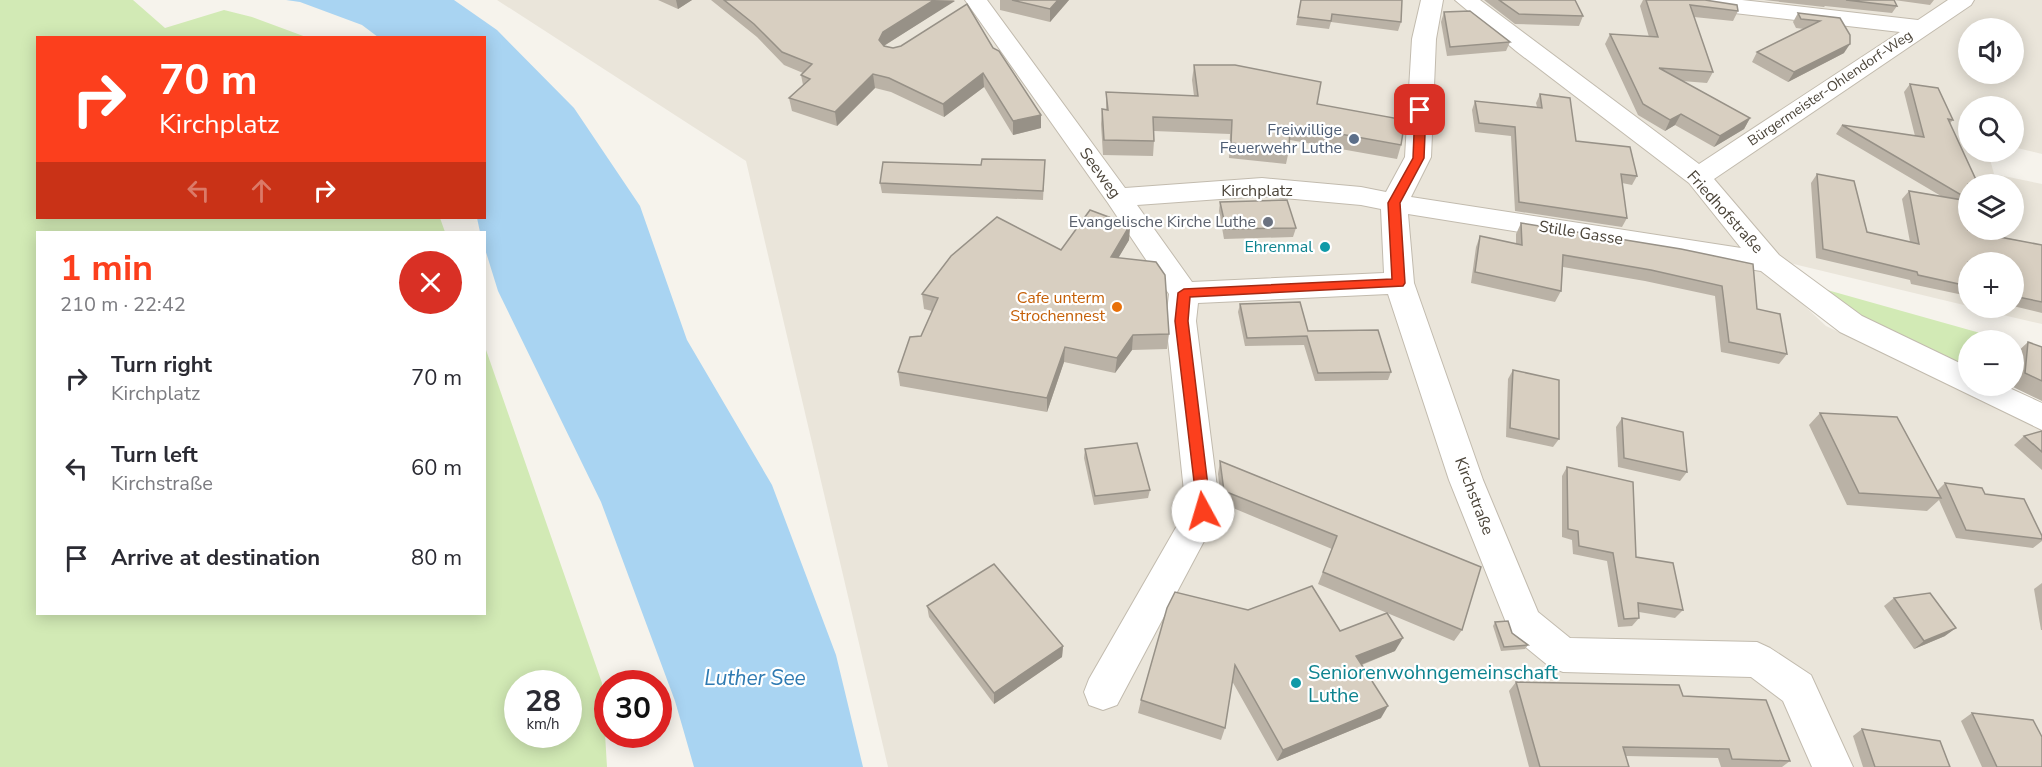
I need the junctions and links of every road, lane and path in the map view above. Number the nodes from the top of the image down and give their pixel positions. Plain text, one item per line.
1 (1466, 0) edge
2 (1964, 0) edge
3 (1426, 1) edge
4 (1708, 3) edge
5 (969, 4) edge
6 (1921, 27) junction
7 (1698, 177) junction
8 (1118, 197) junction
9 (1394, 203) junction
10 (1769, 262) junction
11 (1399, 283) junction
12 (1184, 293) junction
13 (1958, 376) edge
14 (1998, 396) edge
15 (2042, 417) edge
16 (1103, 692) dead end
17 (1833, 767) edge

1 - 7 street, Friedhofstraße
2 - 6 street, Bürgermeister-Ohlendorf-Weg
3 - 9 street
4 - 6 street
5 - 8 street, Seeweg
6 - 7 street, Bürgermeister-Ohlendorf-Weg
7 - 10 street, Friedhofstraße
8 - 9 street, Kirchplatz
8 - 12 street, Seeweg
9 - 10 street, Stille Gasse
9 - 11 street, Kirchstraße
10 - 13 street, Friedhofstraße
11 - 12 street
11 - 17 street, Kirchstraße
12 - 16 street
14 - 15 street

